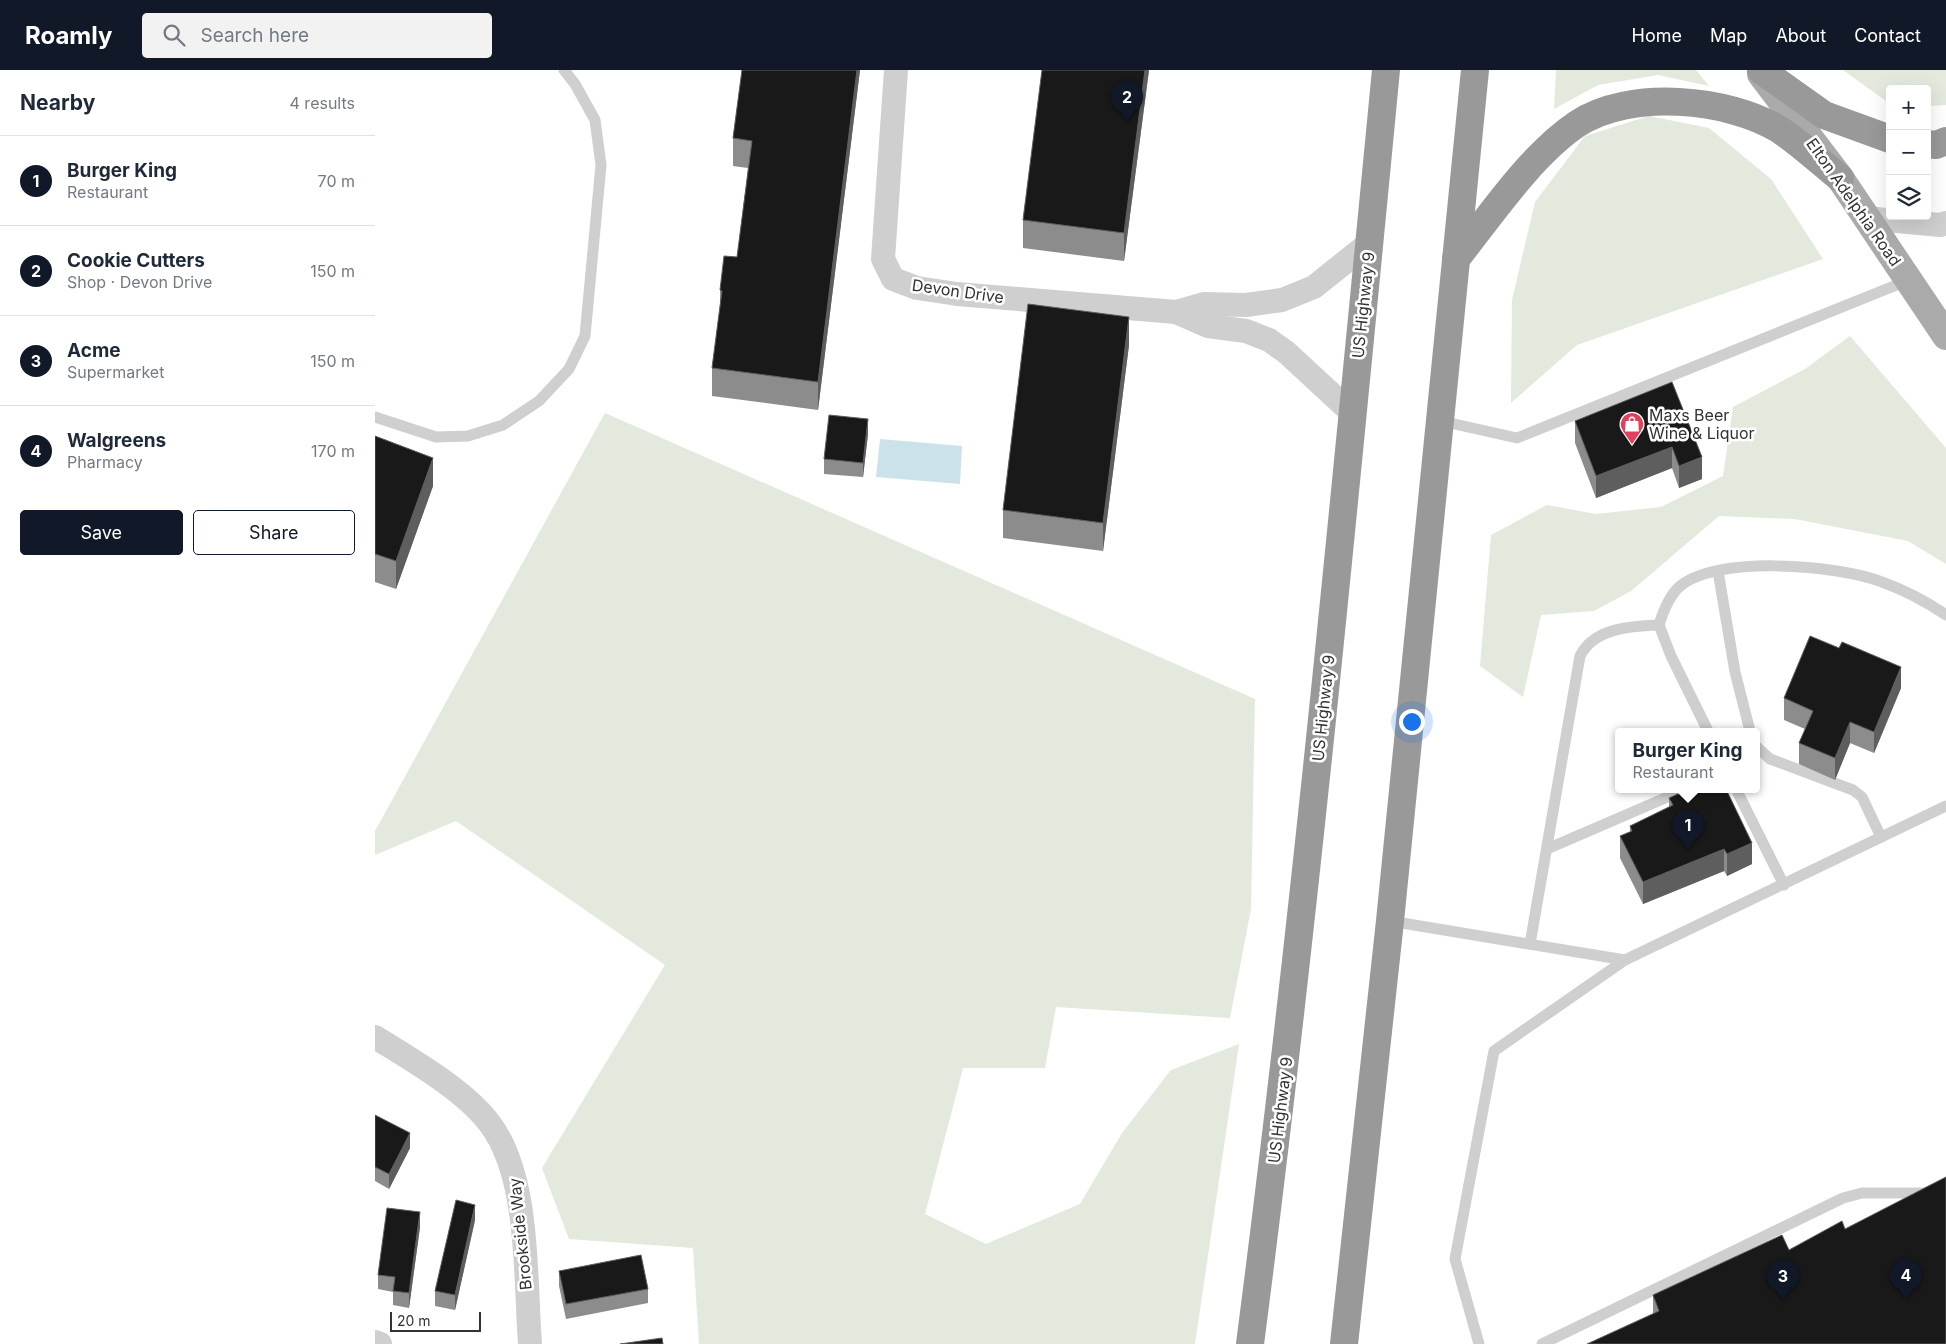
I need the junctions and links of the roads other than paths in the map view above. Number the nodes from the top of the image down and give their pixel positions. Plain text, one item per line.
1 (564, 70) edge
2 (896, 70) edge
3 (1386, 70) edge
4 (1475, 70) edge
5 (1760, 70) edge
6 (1886, 137) edge
7 (1946, 141) edge
8 (1931, 144) edge
9 (1840, 178) junction
10 (1867, 218) junction
11 (1946, 223) edge
12 (1369, 243) junction
13 (1456, 259) junction
14 (1909, 280) junction
15 (1176, 312) junction
16 (1946, 334) edge
17 (1352, 413) junction
18 (375, 417) edge
19 (1441, 421) junction
20 (1718, 571) junction
21 (1946, 615) edge
22 (1659, 625) junction
23 (1707, 728) edge
24 (1750, 728) edge
25 (1760, 750) edge
26 (1677, 793) edge
27 (1738, 793) edge
28 (1946, 806) edge
29 (1881, 837) junction
30 (1547, 849) junction
31 (1784, 884) junction
32 (1391, 921) junction
33 (1530, 944) junction
34 (1625, 960) junction
35 (375, 1037) edge
36 (1946, 1183) edge
37 (375, 1342) edge
38 (380, 1344) edge
39 (530, 1344) edge
40 (1250, 1344) edge
41 (1344, 1344) edge
42 (1479, 1344) edge
43 (1542, 1344) edge

1 - 18 lane
2 - 15 street, Devon Drive
3 - 12 highway, US Highway 9
4 - 13 highway
5 - 6 highway
5 - 9 main road, Elton Adelphia Road
7 - 8 highway
9 - 10 main road, Elton Adelphia Road
9 - 13 highway
10 - 11 street
10 - 14 main road, Elton Adelphia Road
12 - 15 street
12 - 17 highway, US Highway 9
13 - 19 highway
14 - 16 main road, Elton Adelphia Road
14 - 19 lane
15 - 17 street
17 - 40 highway, US Highway 9
19 - 32 highway
20 - 21 lane
20 - 22 lane
20 - 24 lane
22 - 23 lane
22 - 30 lane
25 - 29 lane
26 - 30 lane
27 - 31 lane
28 - 29 lane
29 - 31 lane
30 - 33 lane
31 - 34 lane
32 - 33 lane
32 - 41 highway
33 - 34 lane
34 - 42 lane
35 - 39 street, Brookside Way
36 - 43 lane
37 - 38 street

